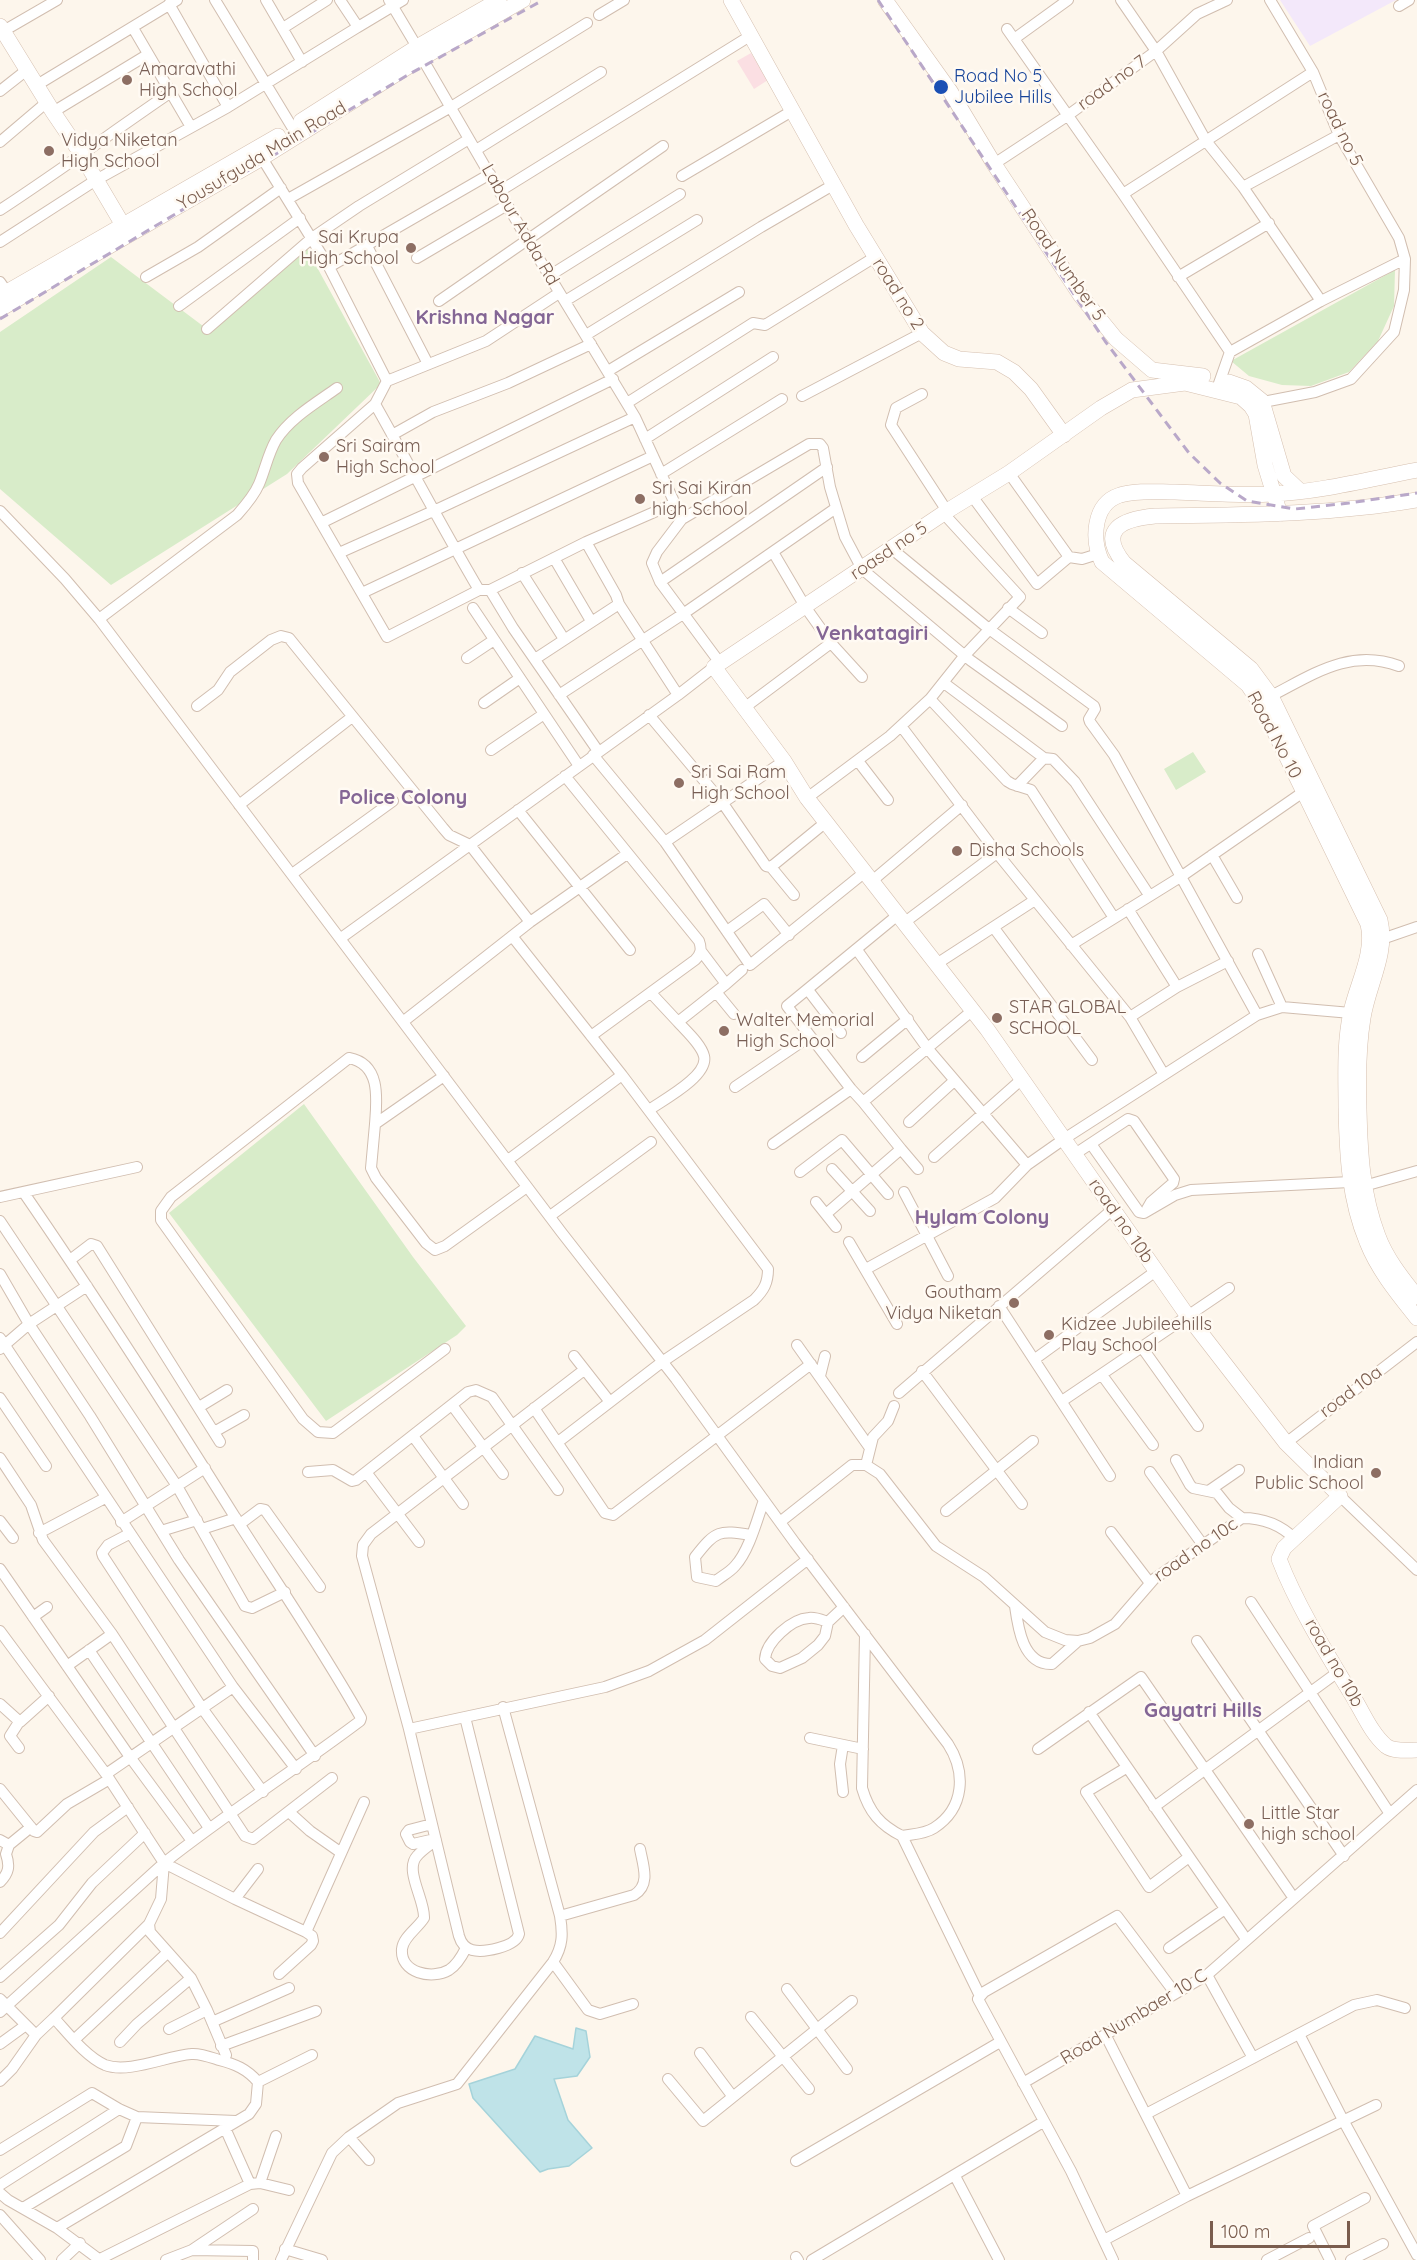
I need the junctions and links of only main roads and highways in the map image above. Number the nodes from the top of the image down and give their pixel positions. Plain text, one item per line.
1 (499, 0) edge
2 (523, 0) edge
3 (731, 0) edge
4 (885, 0) edge
5 (1, 30) edge
6 (420, 53) junction
7 (126, 230) junction
8 (2, 290) edge
9 (0, 309) edge
10 (1152, 370) junction
11 (1218, 384) junction
12 (1159, 386) junction
13 (1257, 403) junction
14 (1064, 435) junction
15 (1417, 470) edge
16 (1300, 491) junction
17 (1273, 494) junction
18 (1417, 500) edge
19 (1280, 514) junction
20 (717, 665) joint
21 (1310, 788) junction
22 (1357, 1184) junction
23 (1417, 1297) edge
24 (1417, 1318) edge
25 (1417, 1750) edge

1 - 6 main road, Yousufguda Main Road
2 - 6 main road, Yousufguda Main Road
3 - 14 main road, road no 2
4 - 10 main road, Road Number 5
5 - 7 main road
6 - 7 main road, Yousufguda Main Road
6 - 7 main road, Yousufguda Main Road
7 - 8 main road, Yousufguda Main Road
7 - 9 main road, Yousufguda Main Road
10 - 11 main road
10 - 12 main road
11 - 12 main road
11 - 13 main road
12 - 14 main road
13 - 16 main road
13 - 17 main road
14 - 20 main road, roasd no 5
15 - 16 main road
16 - 17 main road
17 - 19 main road
17 - 21 main road, Road No 10
18 - 19 main road, Road No 10
19 - 21 main road, Road No 10
20 - 25 main road, road no 10b
21 - 22 main road, Road No 10
21 - 22 main road, Road No 10
22 - 23 main road, Road No 10
22 - 24 main road, Road No 10

